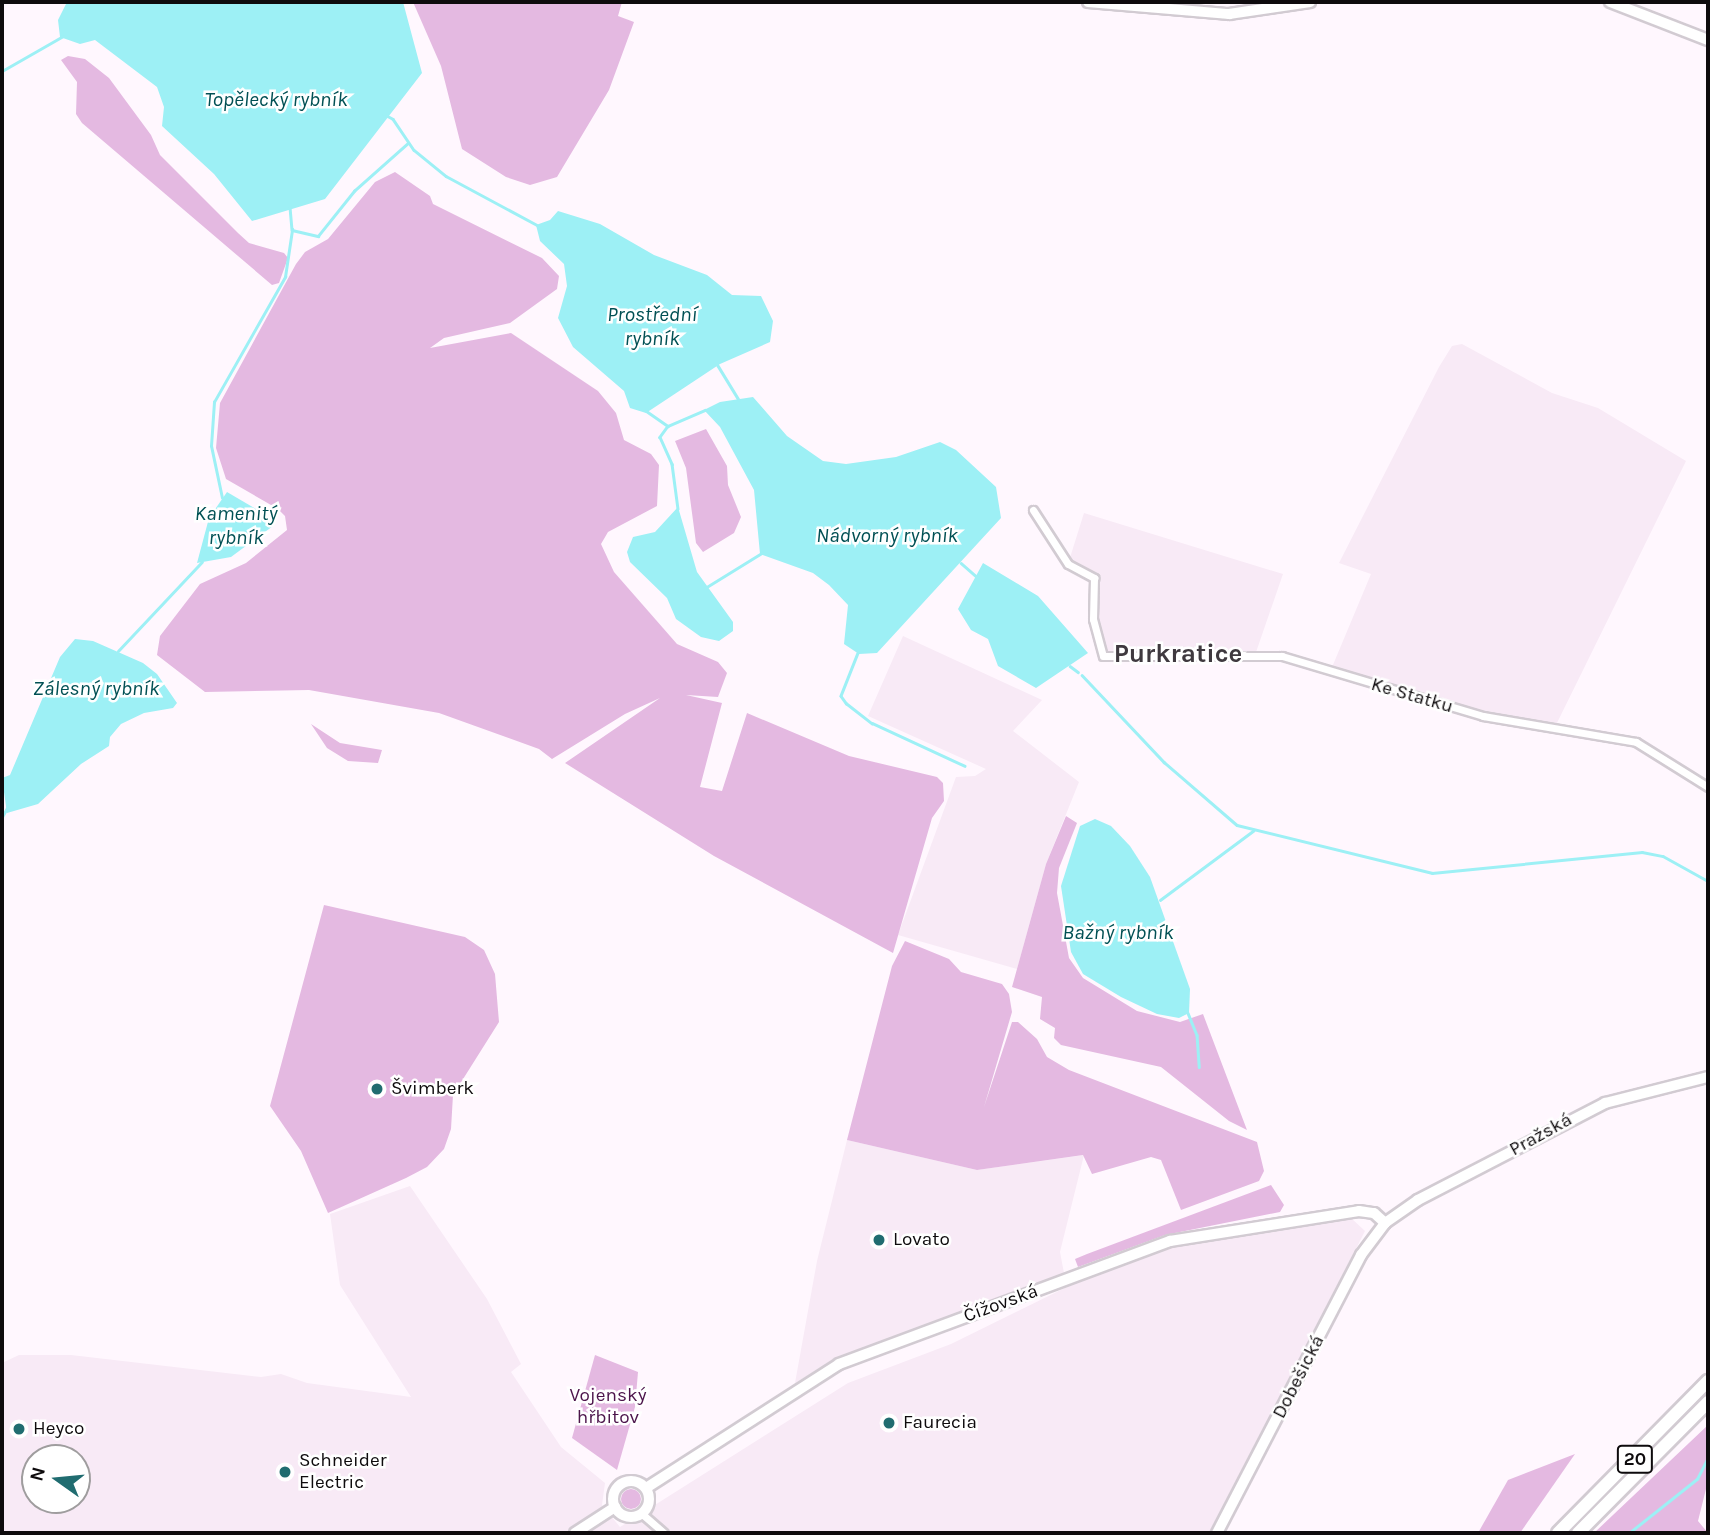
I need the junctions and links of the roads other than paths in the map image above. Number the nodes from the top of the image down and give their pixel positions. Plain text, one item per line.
1 (1088, 2) edge
2 (1311, 2) edge
3 (1610, 2) edge
4 (1708, 40) edge
5 (1034, 510) dead end
6 (1708, 787) edge
7 (1708, 1077) edge
8 (1385, 1223) junction
9 (1708, 1381) edge
10 (1708, 1402) edge
11 (646, 1489) junction
12 (615, 1507) junction
13 (641, 1513) junction
14 (575, 1533) edge
15 (664, 1533) edge
16 (1217, 1533) edge
17 (1558, 1533) edge
18 (1578, 1533) edge

1 - 2 street
3 - 4 street
5 - 6 street, Ke Statku
7 - 8 street, Pražská
8 - 11 street, Čížovská
8 - 16 street, Dobešická
9 - 17 highway, 20
10 - 18 highway, 20
11 - 12 street
11 - 13 street
12 - 13 street
12 - 14 street
13 - 15 street

